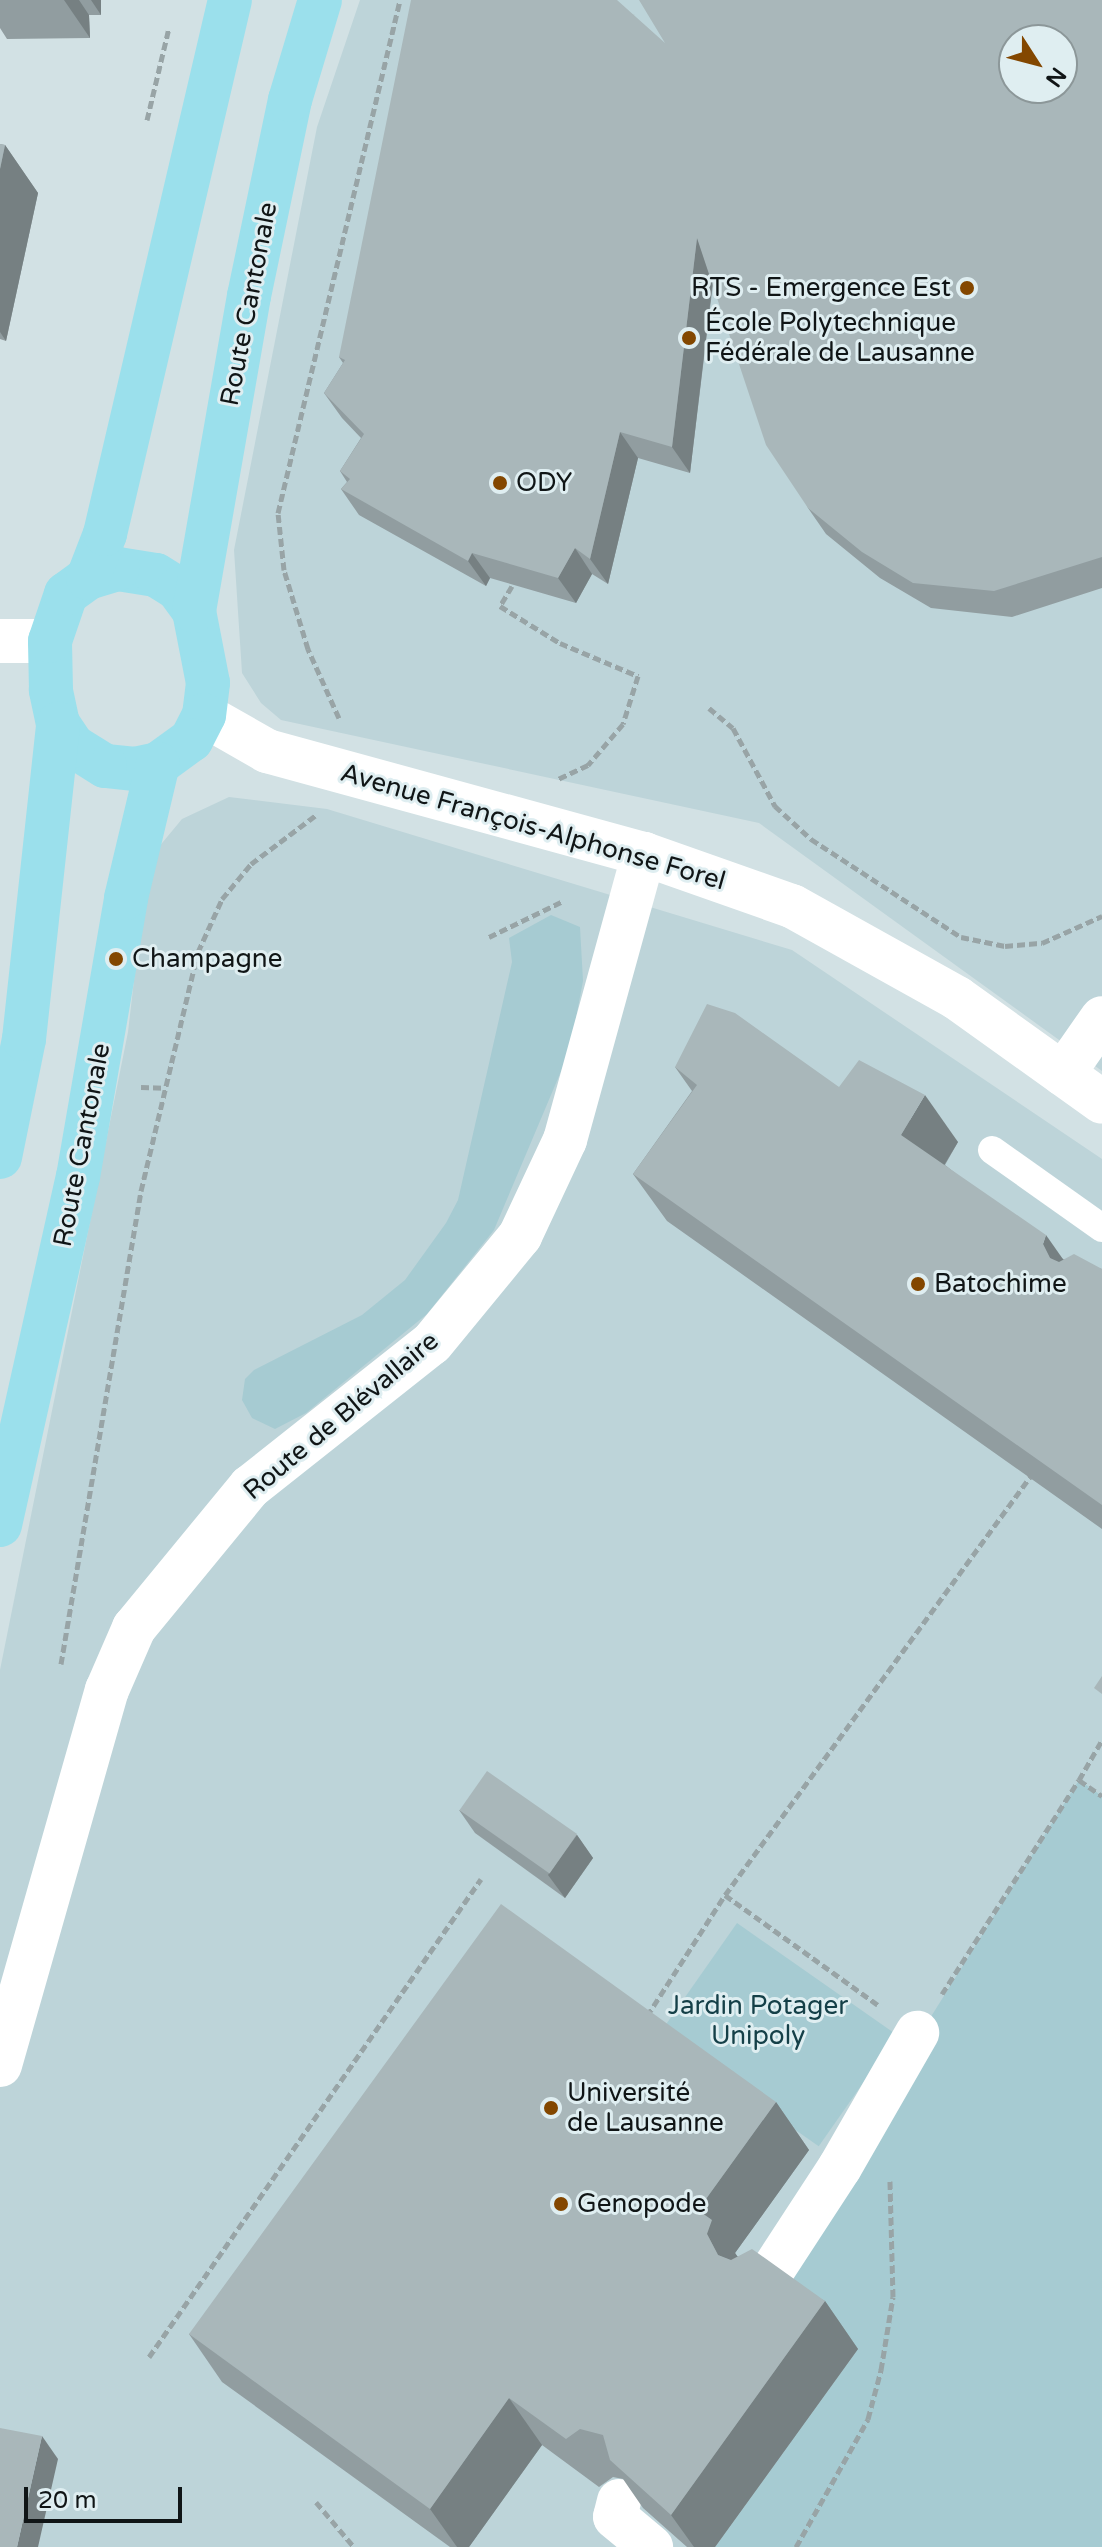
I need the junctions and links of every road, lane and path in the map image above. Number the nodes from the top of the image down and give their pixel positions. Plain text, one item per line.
1 (230, 0) edge
2 (320, 0) edge
3 (400, 0) edge
4 (88, 578) junction
5 (512, 586) edge
6 (194, 611) junction
7 (0, 641) edge
8 (50, 641) junction
9 (709, 708) dead end
10 (204, 715) junction
11 (58, 724) junction
12 (345, 731) dead end
13 (158, 764) junction
14 (544, 779) dead end
15 (327, 809) dead end
16 (644, 854) junction
17 (561, 902) dead end
18 (1102, 916) edge
19 (489, 937) dead end
20 (1102, 1018) edge
21 (12, 1042) edge
22 (1063, 1074) junction
23 (136, 1087) dead end
24 (164, 1088) junction
25 (1102, 1102) edge
26 (992, 1150) dead end
27 (0, 1157) edge
28 (1102, 1228) edge
29 (1038, 1465) edge
30 (0, 1525) edge
31 (107, 1690) junction
32 (1102, 1740) edge
33 (1079, 1780) junction
34 (1102, 1796) edge
35 (481, 1879) dead end
36 (725, 1895) junction
37 (647, 1995) dead end
38 (656, 2002) junction
39 (639, 2027) edge
40 (917, 2033) junction
41 (0, 2065) edge
42 (889, 2169) dead end
43 (765, 2282) edge
44 (149, 2357) dead end
45 (619, 2501) edge
46 (316, 2502) dead end
47 (354, 2547) edge
48 (651, 2547) edge
49 (796, 2547) edge

1 - 4 main road
2 - 6 main road, Route Cantonale
3 - 12 path
4 - 6 main road
4 - 8 main road
5 - 14 path
6 - 10 main road
7 - 8 street
8 - 11 main road
9 - 18 path
10 - 13 main road
10 - 16 street, Avenue François-Alphonse Forel
11 - 13 main road
11 - 21 main road
13 - 30 main road, Route Cantonale
15 - 24 path
16 - 22 street, Avenue François-Alphonse Forel
16 - 31 street, Route de Blévallaire
17 - 19 path
20 - 22 street
21 - 27 main road
22 - 25 street, Avenue François-Alphonse Forel
23 - 24 path
24 - 31 path
26 - 28 lane
29 - 36 path
31 - 41 street, Route de Blévallaire
32 - 33 path
33 - 34 path
33 - 40 path
35 - 44 path
36 - 38 path
36 - 40 path
37 - 38 path
38 - 39 path
40 - 43 street
42 - 49 path
45 - 48 street
46 - 47 path

